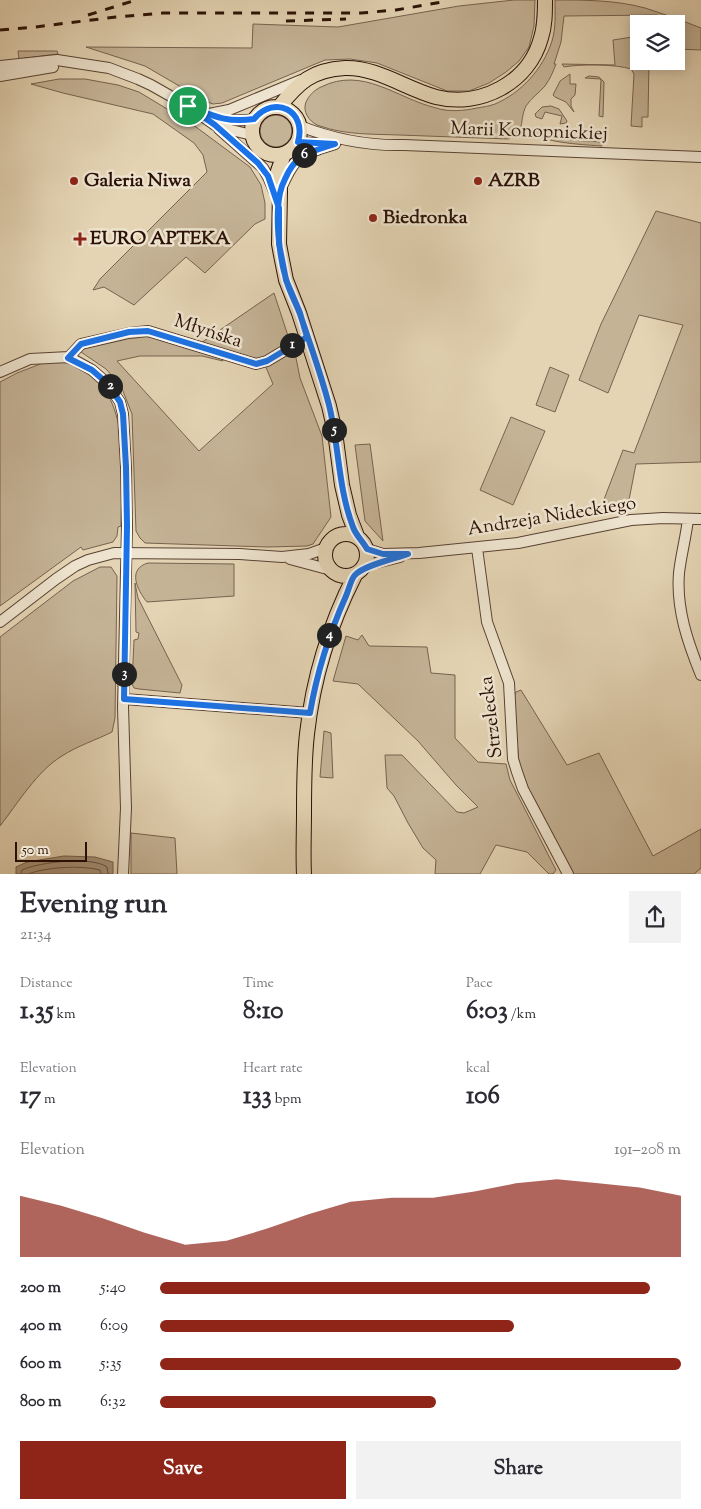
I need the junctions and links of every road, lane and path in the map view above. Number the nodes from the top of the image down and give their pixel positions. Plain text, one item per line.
1 (545, 5) edge
2 (74, 63) junction
3 (0, 66) edge
4 (328, 70) junction
5 (0, 76) edge
6 (308, 77) junction
7 (188, 106) junction
8 (279, 107) junction
9 (209, 114) junction
10 (254, 119) junction
11 (297, 121) junction
12 (215, 125) junction
13 (252, 135) junction
14 (298, 142) junction
15 (355, 142) junction
16 (335, 144) junction
17 (267, 154) junction
18 (284, 154) junction
19 (701, 157) edge
20 (277, 192) junction
21 (307, 337) junction
22 (68, 358) junction
23 (0, 372) edge
24 (342, 485) junction
25 (688, 519) junction
26 (701, 519) edge
27 (337, 536) junction
28 (357, 536) junction
29 (326, 548) junction
30 (477, 548) junction
31 (367, 549) junction
32 (125, 552) junction
33 (408, 554) junction
34 (282, 557) junction
35 (334, 572) junction
36 (359, 572) junction
37 (0, 622) edge
38 (334, 623) junction
39 (701, 676) edge
40 (124, 699) junction
41 (310, 713) junction
42 (124, 874) edge
43 (304, 874) edge
44 (568, 874) edge

1 - 4 main road
2 - 3 street
2 - 5 street
2 - 7 street
4 - 6 main road
4 - 11 main road
6 - 8 main road
6 - 9 street
7 - 9 street
7 - 12 street
8 - 10 main road
8 - 11 main road
9 - 10 street
10 - 13 main road
11 - 14 main road
11 - 15 street, Marii Konopnickiej
12 - 13 street
12 - 20 street
13 - 17 main road
14 - 16 street, Marii Konopnickiej
14 - 18 main road
15 - 16 street, Marii Konopnickiej
15 - 19 street, Marii Konopnickiej
16 - 20 street
17 - 18 main road
17 - 20 main road
18 - 20 main road
20 - 21 main road
21 - 22 street, Młyńska
21 - 24 main road
22 - 23 street
22 - 32 street
24 - 27 main road
24 - 28 main road
25 - 26 street, Andrzeja Nideckiego
25 - 30 street, Andrzeja Nideckiego
25 - 39 street
27 - 28 main road
27 - 29 main road
28 - 31 main road
29 - 34 street
29 - 35 main road
30 - 33 street, Andrzeja Nideckiego
30 - 44 street, Strzelecka
31 - 33 street, Andrzeja Nideckiego
31 - 36 main road
32 - 34 street
32 - 37 street
32 - 40 street
33 - 36 street, Andrzeja Nideckiego
34 - 35 street
35 - 36 main road
35 - 38 main road
36 - 38 main road
38 - 41 main road
40 - 41 street
40 - 42 street
41 - 43 main road

